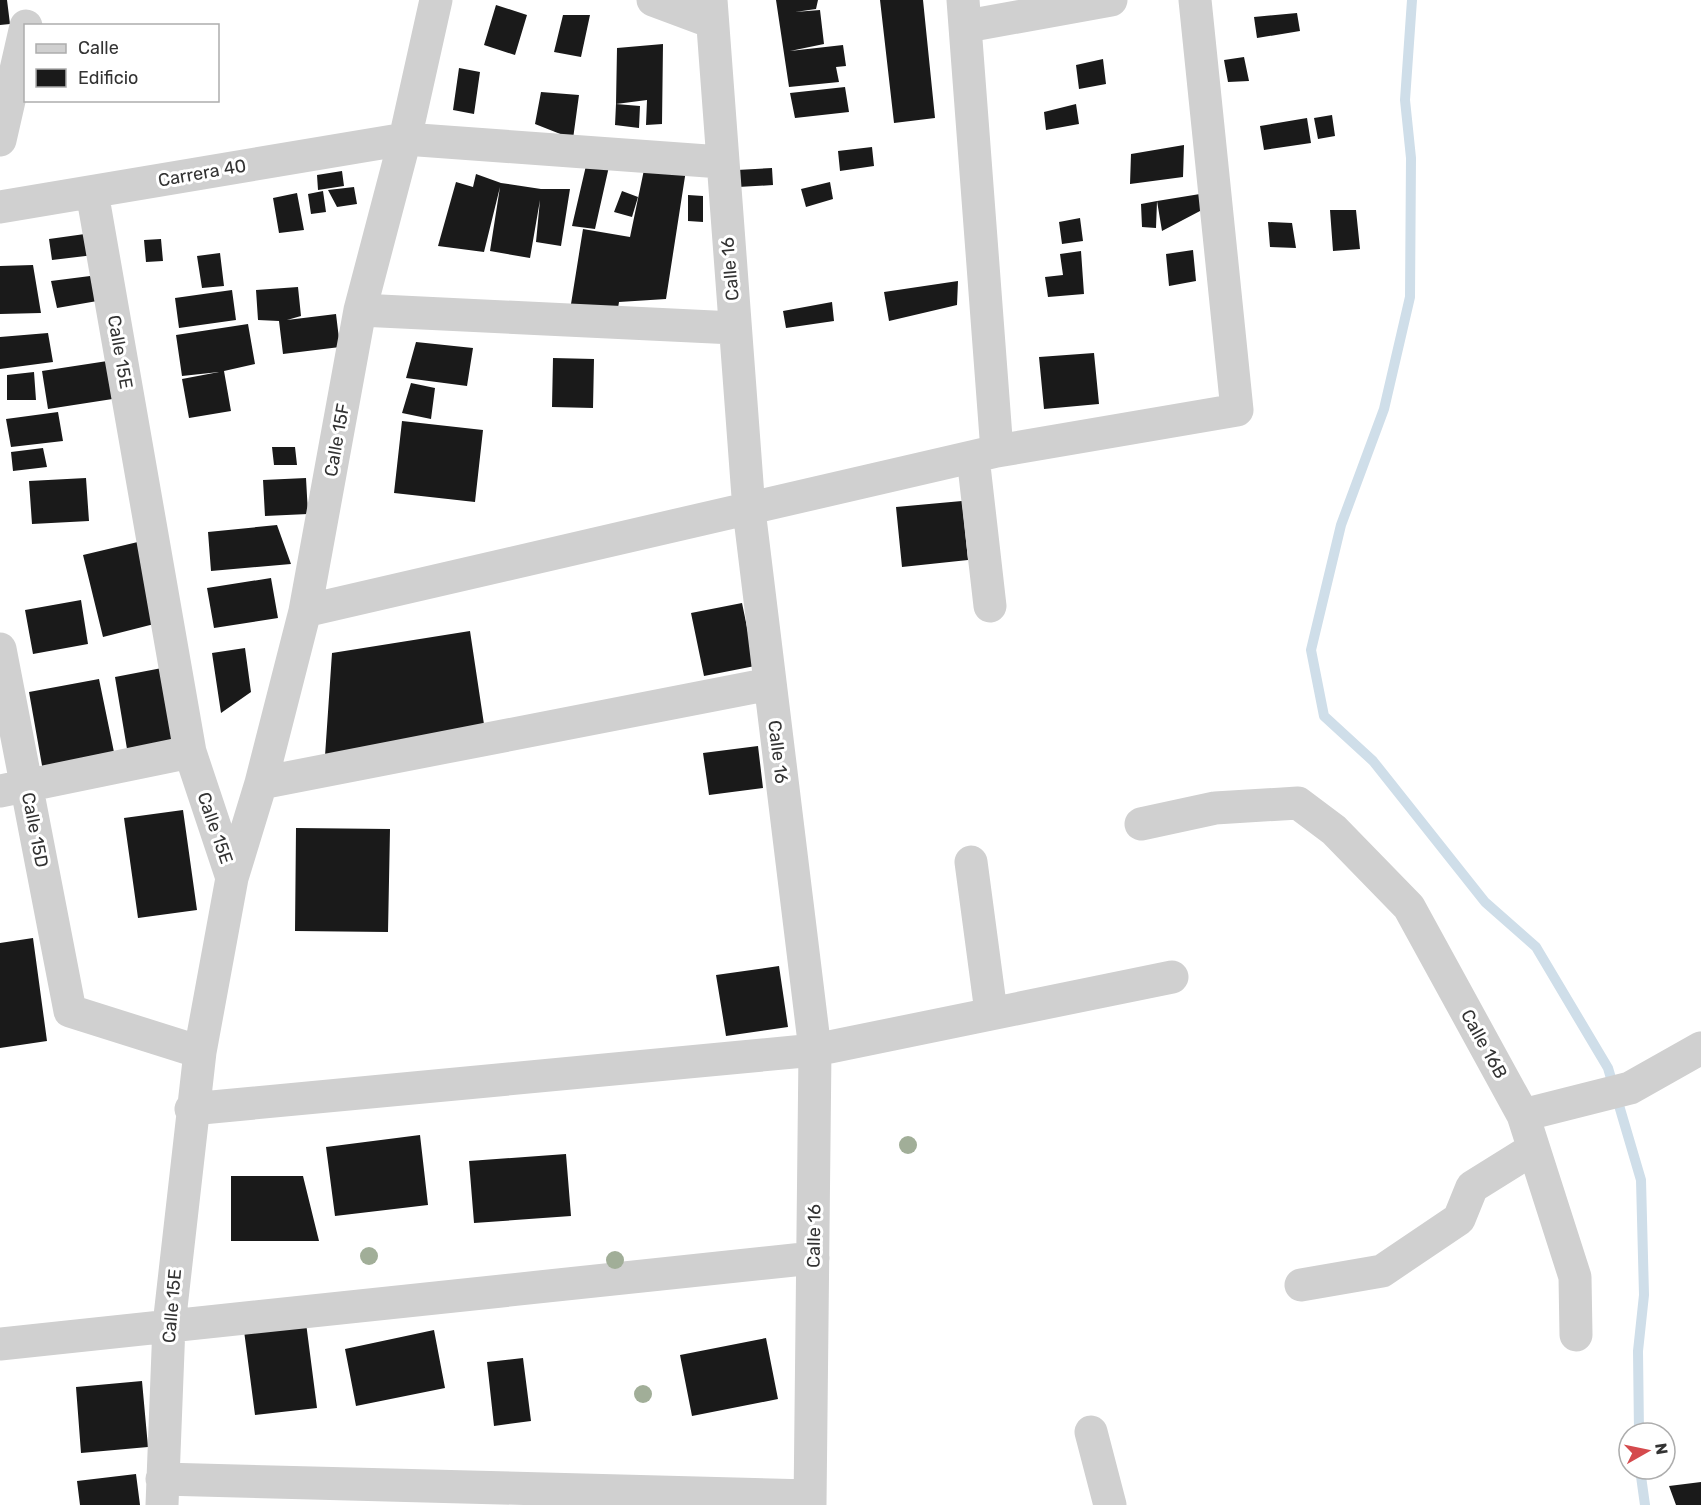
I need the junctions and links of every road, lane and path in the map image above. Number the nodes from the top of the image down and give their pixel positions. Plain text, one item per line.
1 (436, 0) edge
2 (653, 0) edge
3 (1111, 0) edge
4 (1195, 0) edge
5 (711, 11) edge
6 (965, 13) edge
7 (21, 23) edge
8 (405, 139) junction
9 (0, 140) edge
10 (721, 162) junction
11 (92, 192) junction
12 (0, 207) edge
13 (360, 310) junction
14 (735, 328) junction
15 (985, 454) junction
16 (749, 510) junction
17 (990, 606) dead end
18 (305, 611) junction
19 (0, 649) edge
20 (770, 684) junction
21 (190, 752) junction
22 (261, 783) junction
23 (13, 789) edge
24 (1141, 824) dead end
25 (971, 862) dead end
26 (232, 878) junction
27 (1172, 977) dead end
28 (991, 1012) junction
29 (1701, 1048) edge
30 (815, 1050) junction
31 (200, 1052) junction
32 (191, 1109) junction
33 (1522, 1115) junction
34 (1533, 1149) junction
35 (813, 1258) junction
36 (1301, 1285) dead end
37 (169, 1325) junction
38 (1576, 1335) dead end
39 (0, 1344) edge
40 (1091, 1432) dead end
41 (162, 1492) edge
42 (810, 1500) edge
43 (1110, 1505) edge

1 - 8 street, Calle 15F
2 - 5 street
3 - 6 street
4 - 15 street
5 - 10 street, Calle 16
6 - 15 street
7 - 9 street
8 - 10 street, Carrera 40
8 - 11 street, Carrera 40
8 - 13 street, Calle 15F
10 - 14 street, Calle 16
11 - 12 street, Carrera 40
11 - 21 street, Calle 15E
13 - 14 street
13 - 18 street, Calle 15F
14 - 16 street, Calle 16
15 - 16 street
15 - 17 street
16 - 18 street
16 - 20 street, Calle 16
18 - 22 street, Calle 15F
19 - 23 street, Calle 15D
20 - 22 street
20 - 30 street, Calle 16
21 - 23 street
21 - 26 street, Calle 15E
22 - 26 street, Calle 15F
23 - 31 street, Calle 15D
24 - 33 street, Calle 16B
25 - 28 street
26 - 31 street, Calle 15E
27 - 28 street
28 - 30 street
29 - 33 street
30 - 32 street
30 - 35 street, Calle 16
31 - 32 street, Calle 15E
32 - 37 street, Calle 15E
33 - 34 street, Calle 16B
34 - 36 street
34 - 38 street, Calle 16B
35 - 37 street
35 - 42 street, Calle 16
37 - 39 street
37 - 41 street, Calle 15E
40 - 43 street
41 - 42 street

